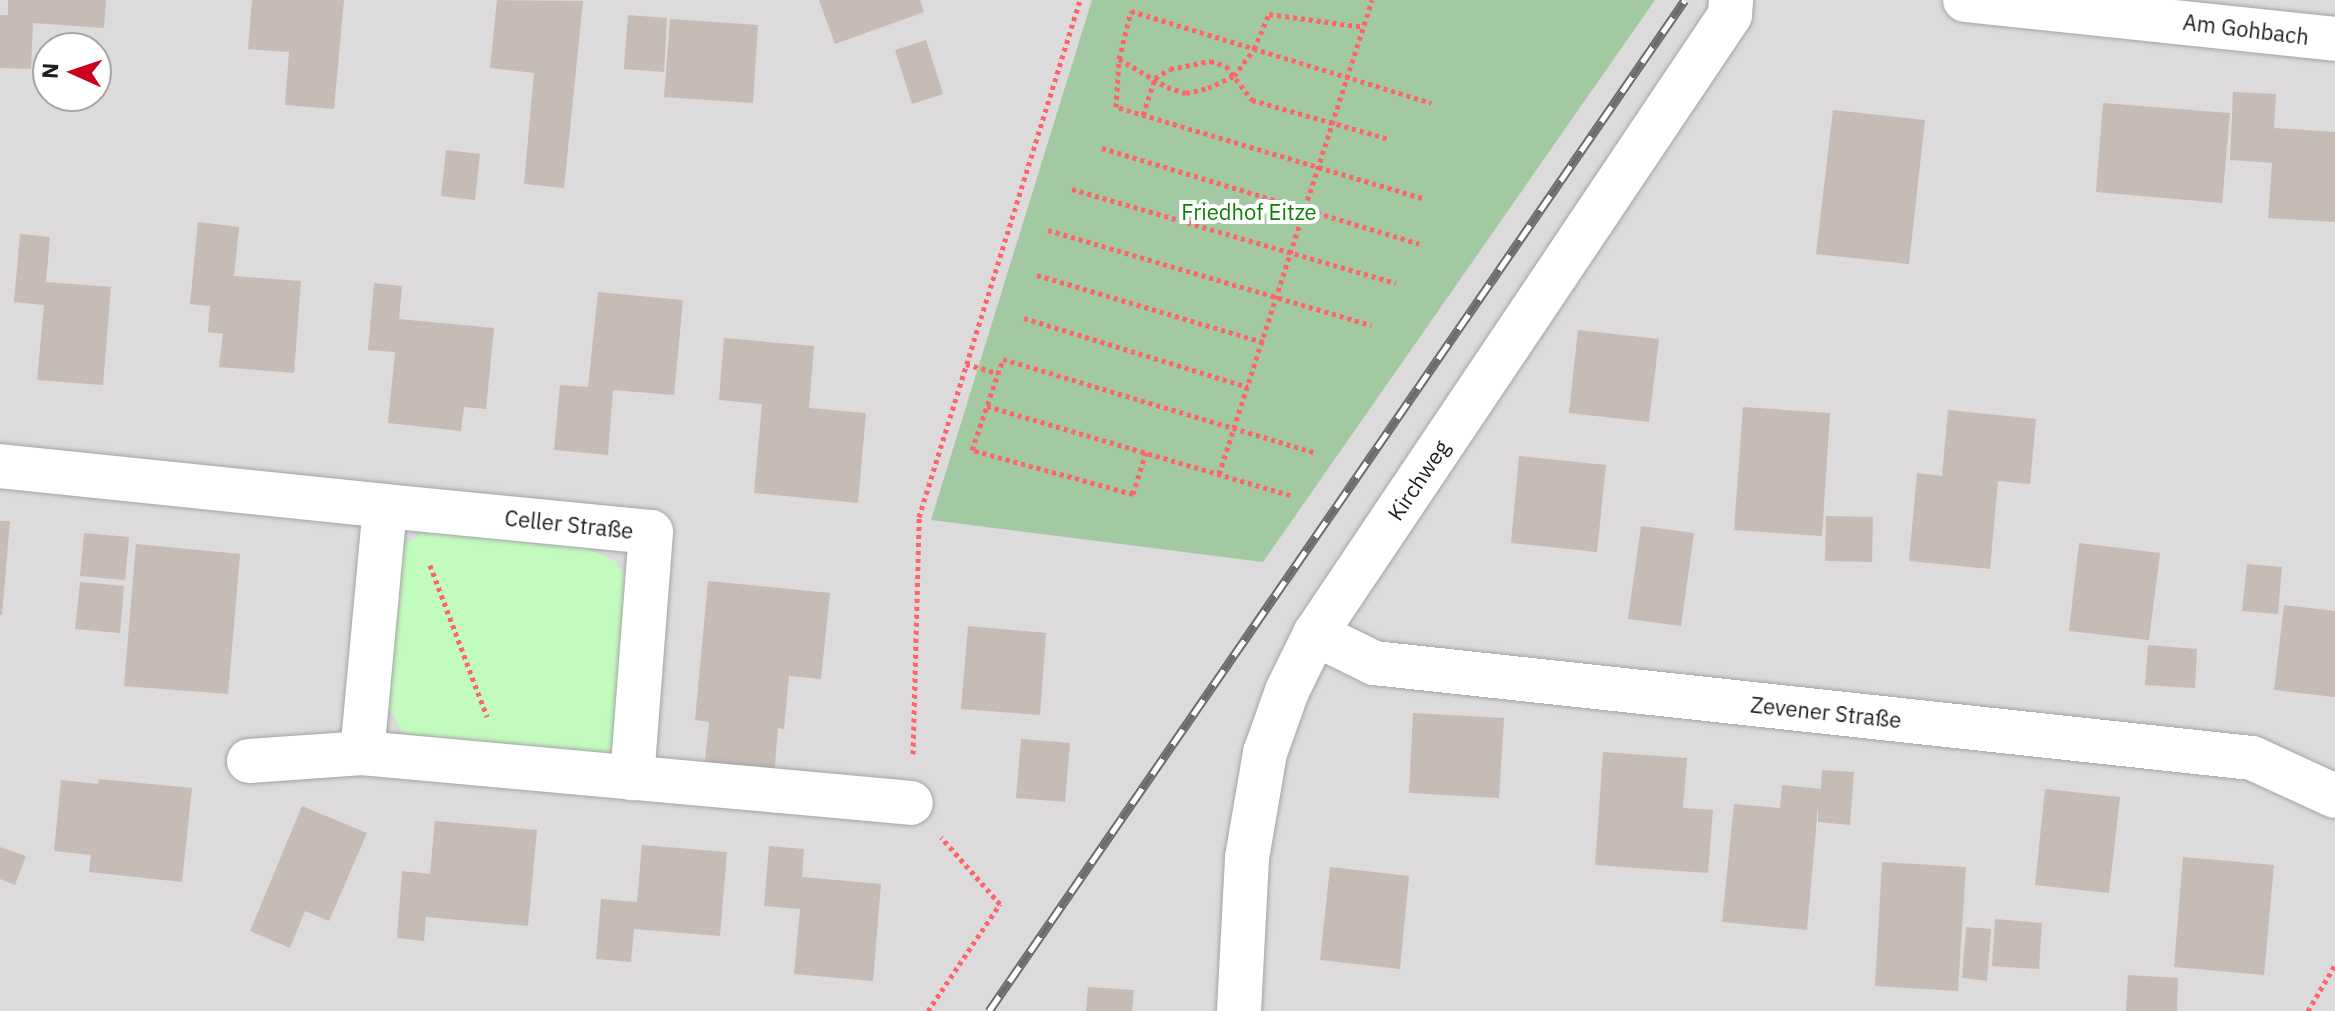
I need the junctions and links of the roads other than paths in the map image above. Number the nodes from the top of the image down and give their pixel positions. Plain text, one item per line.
1 (1731, 0) edge
2 (1965, 0) edge
3 (2335, 39) edge
4 (0, 466) edge
5 (397, 507) junction
6 (1315, 634) junction
7 (362, 753) junction
8 (249, 761) dead end
9 (632, 778) junction
10 (2335, 796) edge
11 (911, 803) road end
12 (1239, 1011) edge

1 - 6 street, Kirchweg
2 - 3 street, Am Gohbach
4 - 5 street, Celler Straße
5 - 7 street
5 - 9 street, Celler Straße
6 - 10 street, Zevener Straße
6 - 12 street, Kirchweg
7 - 8 street
7 - 9 street
9 - 11 street

